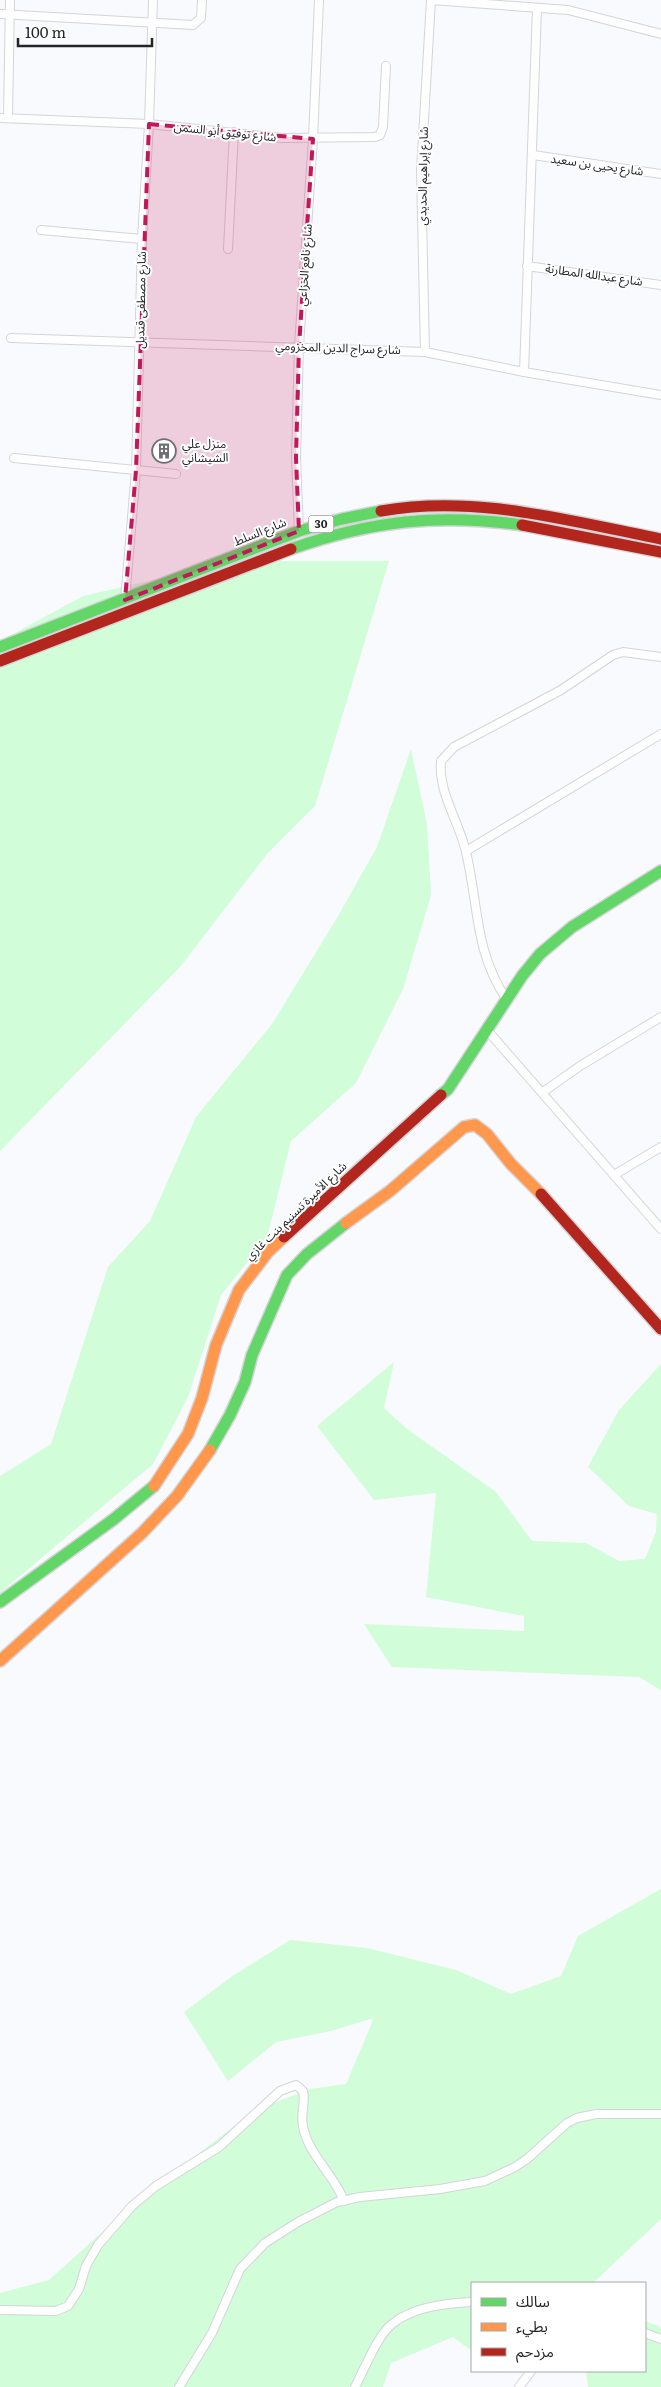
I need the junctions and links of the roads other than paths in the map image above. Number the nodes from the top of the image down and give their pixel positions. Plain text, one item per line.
1 (10, 0) edge
2 (153, 0) edge
3 (202, 0) edge
4 (319, 0) edge
5 (431, 0) edge
6 (536, 8) junction
7 (10, 13) junction
8 (0, 14) edge
9 (153, 21) junction
10 (661, 34) edge
11 (386, 66) dead end
12 (4, 118) edge
13 (150, 124) junction
14 (234, 132) junction
15 (313, 139) junction
16 (533, 156) junction
17 (661, 174) edge
18 (42, 230) dead end
19 (142, 239) junction
20 (228, 249) dead end
21 (527, 266) junction
22 (661, 285) edge
23 (11, 338) dead end
24 (140, 343) junction
25 (299, 346) junction
26 (425, 352) junction
27 (524, 372) junction
28 (661, 395) edge
29 (14, 458) dead end
30 (136, 470) junction
31 (176, 474) dead end
32 (299, 531) junction
33 (661, 539) edge
34 (661, 552) edge
35 (125, 600) junction
36 (0, 647) edge
37 (661, 657) edge
38 (0, 661) edge
39 (661, 734) edge
40 (466, 851) junction
41 (661, 871) edge
42 (507, 1000) junction
43 (661, 1017) edge
44 (487, 1030) junction
45 (543, 1092) junction
46 (661, 1147) edge
47 (614, 1176) junction
48 (661, 1229) edge
49 (661, 1329) edge
50 (0, 1602) edge
51 (0, 1661) edge
52 (661, 2114) edge
53 (344, 2201) junction
54 (471, 2302) edge
55 (0, 2310) edge
56 (646, 2333) edge
57 (661, 2339) edge
58 (529, 2372) edge
59 (179, 2387) edge
60 (355, 2387) edge
61 (520, 2387) edge

1 - 7 street
2 - 9 street, شارع مصطفى قنديل
3 - 9 street
4 - 15 street, شارع نافع الخزاعي
5 - 6 street
5 - 26 street, شارع إبراهيم الحديدي
6 - 10 street
6 - 16 street
7 - 8 street
7 - 9 street
7 - 12 street
9 - 13 street, شارع مصطفى قنديل
11 - 15 street, شارع توفيق أبو السمن
12 - 13 street, شارع توفيق أبو السمن
13 - 14 street, شارع توفيق أبو السمن
13 - 19 street, شارع مصطفى قنديل
14 - 15 street, شارع توفيق أبو السمن
14 - 20 street
15 - 25 street, شارع نافع الخزاعي
16 - 17 street, شارع يحيى بن سعيد
16 - 21 street
18 - 19 street
19 - 24 street, شارع مصطفى قنديل
21 - 22 street, شارع عبدالله المطارنة
21 - 27 street
23 - 24 street, شارع سراج الدين المخزومي
24 - 25 street, شارع سراج الدين المخزومي
24 - 30 street, شارع مصطفى قنديل
25 - 26 street, شارع سراج الدين المخزومي
25 - 32 street, شارع نافع الخزاعي
26 - 27 street, شارع سراج الدين المخزومي
27 - 28 street, شارع سراج الدين المخزومي
29 - 30 street
30 - 31 street
30 - 35 street, شارع مصطفى قنديل
32 - 33 main road, شارع السلط / 30
32 - 35 main road, شارع السلط / 30
34 - 38 main road, 30
35 - 36 main road, شارع السلط / 30
37 - 40 street
39 - 40 street
40 - 42 street
41 - 42 main road, شارع الأميرة تسنيم بنت غازي
42 - 44 main road, شارع الأميرة تسنيم بنت غازي
43 - 45 street
44 - 45 street
44 - 50 main road, شارع الأميرة تسنيم بنت غازي
45 - 47 street
46 - 47 street
47 - 48 street
49 - 51 main road
52 - 53 street
53 - 55 street
53 - 59 street
54 - 60 street
56 - 57 street
58 - 61 street

